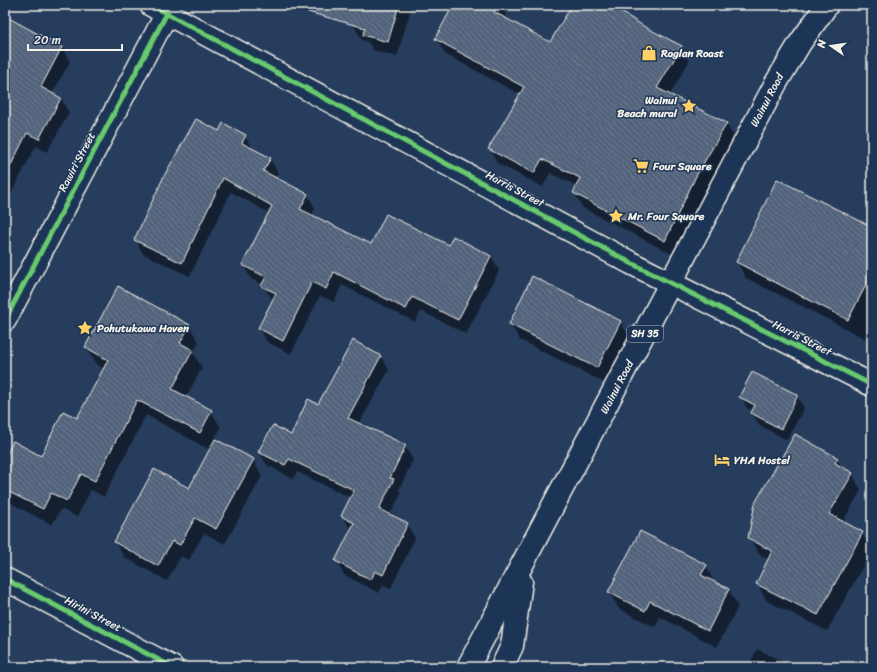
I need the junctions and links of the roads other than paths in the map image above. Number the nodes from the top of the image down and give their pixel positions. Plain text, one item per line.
1 (827, 5) edge
2 (159, 9) edge
3 (672, 283) junction
4 (5, 320) edge
5 (872, 385) edge
6 (523, 566) junction
7 (5, 579) edge
8 (172, 667) edge
9 (468, 667) edge
10 (502, 667) edge

1 - 3 street, Wainui Road / SH 35
2 - 3 street, Harris Street
2 - 4 street, Rawiri Street
3 - 5 street, Harris Street
3 - 6 street, Wainui Road / SH 35
6 - 9 street, Wainui Road / SH 35
6 - 10 street
7 - 8 street, Hirini Street

